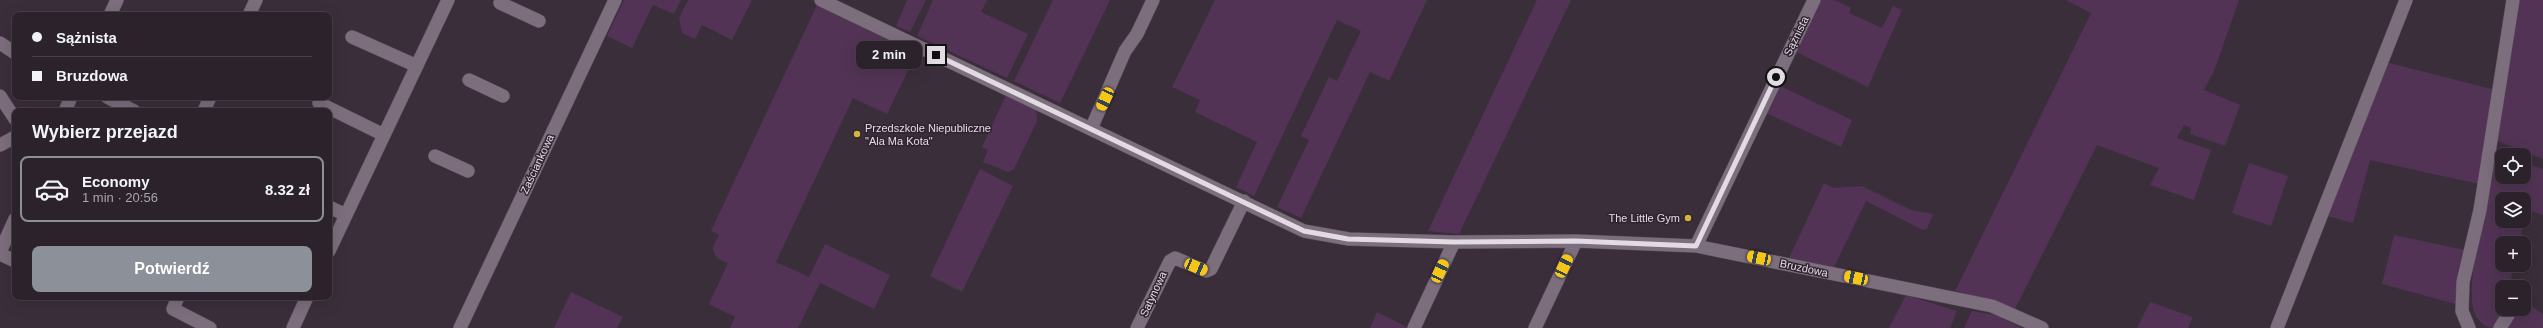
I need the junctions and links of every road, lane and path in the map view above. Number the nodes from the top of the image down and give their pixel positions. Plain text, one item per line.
1 (117, 0) edge
2 (256, 0) edge
3 (448, 0) edge
4 (615, 0) edge
5 (821, 0) edge
6 (1153, 0) edge
7 (1814, 0) edge
8 (2406, 0) edge
9 (2513, 0) edge
10 (500, 3) dead end
11 (111, 12) edge
12 (250, 12) edge
13 (539, 21) dead end
14 (352, 37) dead end
15 (0, 43) edge
16 (12, 52) edge
17 (417, 66) junction
18 (469, 80) dead end
19 (0, 96) edge
20 (503, 96) dead end
21 (113, 100) edge
22 (319, 103) dead end
23 (128, 108) edge
24 (329, 108) edge
25 (332, 109) edge
26 (12, 114) edge
27 (1091, 129) junction
28 (384, 135) junction
29 (12, 139) edge
30 (0, 145) edge
31 (435, 156) dead end
32 (468, 171) dead end
33 (1244, 201) junction
34 (332, 209) edge
35 (346, 215) junction
36 (12, 226) edge
37 (1576, 241) junction
38 (1454, 242) junction
39 (332, 245) edge
40 (1696, 246) junction
41 (0, 253) edge
42 (12, 259) edge
43 (176, 300) edge
44 (306, 300) edge
45 (2508, 316) edge
46 (210, 328) edge
47 (292, 328) edge
48 (460, 328) edge
49 (1137, 328) edge
50 (1414, 328) edge
51 (1535, 328) edge
52 (2042, 328) edge
53 (2277, 328) edge
54 (2469, 328) edge
55 (2500, 328) edge

1 - 11 street
2 - 12 street
3 - 17 street
4 - 48 street, Zaściankowa
5 - 27 street, Bruzdowa
6 - 27 street
7 - 40 street, Sążnista
8 - 53 street
9 - 54 street
10 - 13 street
14 - 17 street
15 - 16 street
17 - 28 street
18 - 20 street
19 - 26 street
21 - 23 street
22 - 24 street
25 - 28 street
27 - 33 street, Bruzdowa
28 - 35 street
29 - 30 street
31 - 32 street
33 - 38 street, Bruzdowa
33 - 49 street, Satynowa
34 - 35 street
35 - 39 street
36 - 41 street
37 - 38 street, Bruzdowa
37 - 40 street, Bruzdowa
37 - 51 street
38 - 50 street
40 - 52 street, Bruzdowa
41 - 42 street
43 - 46 street
44 - 47 street
45 - 55 street

